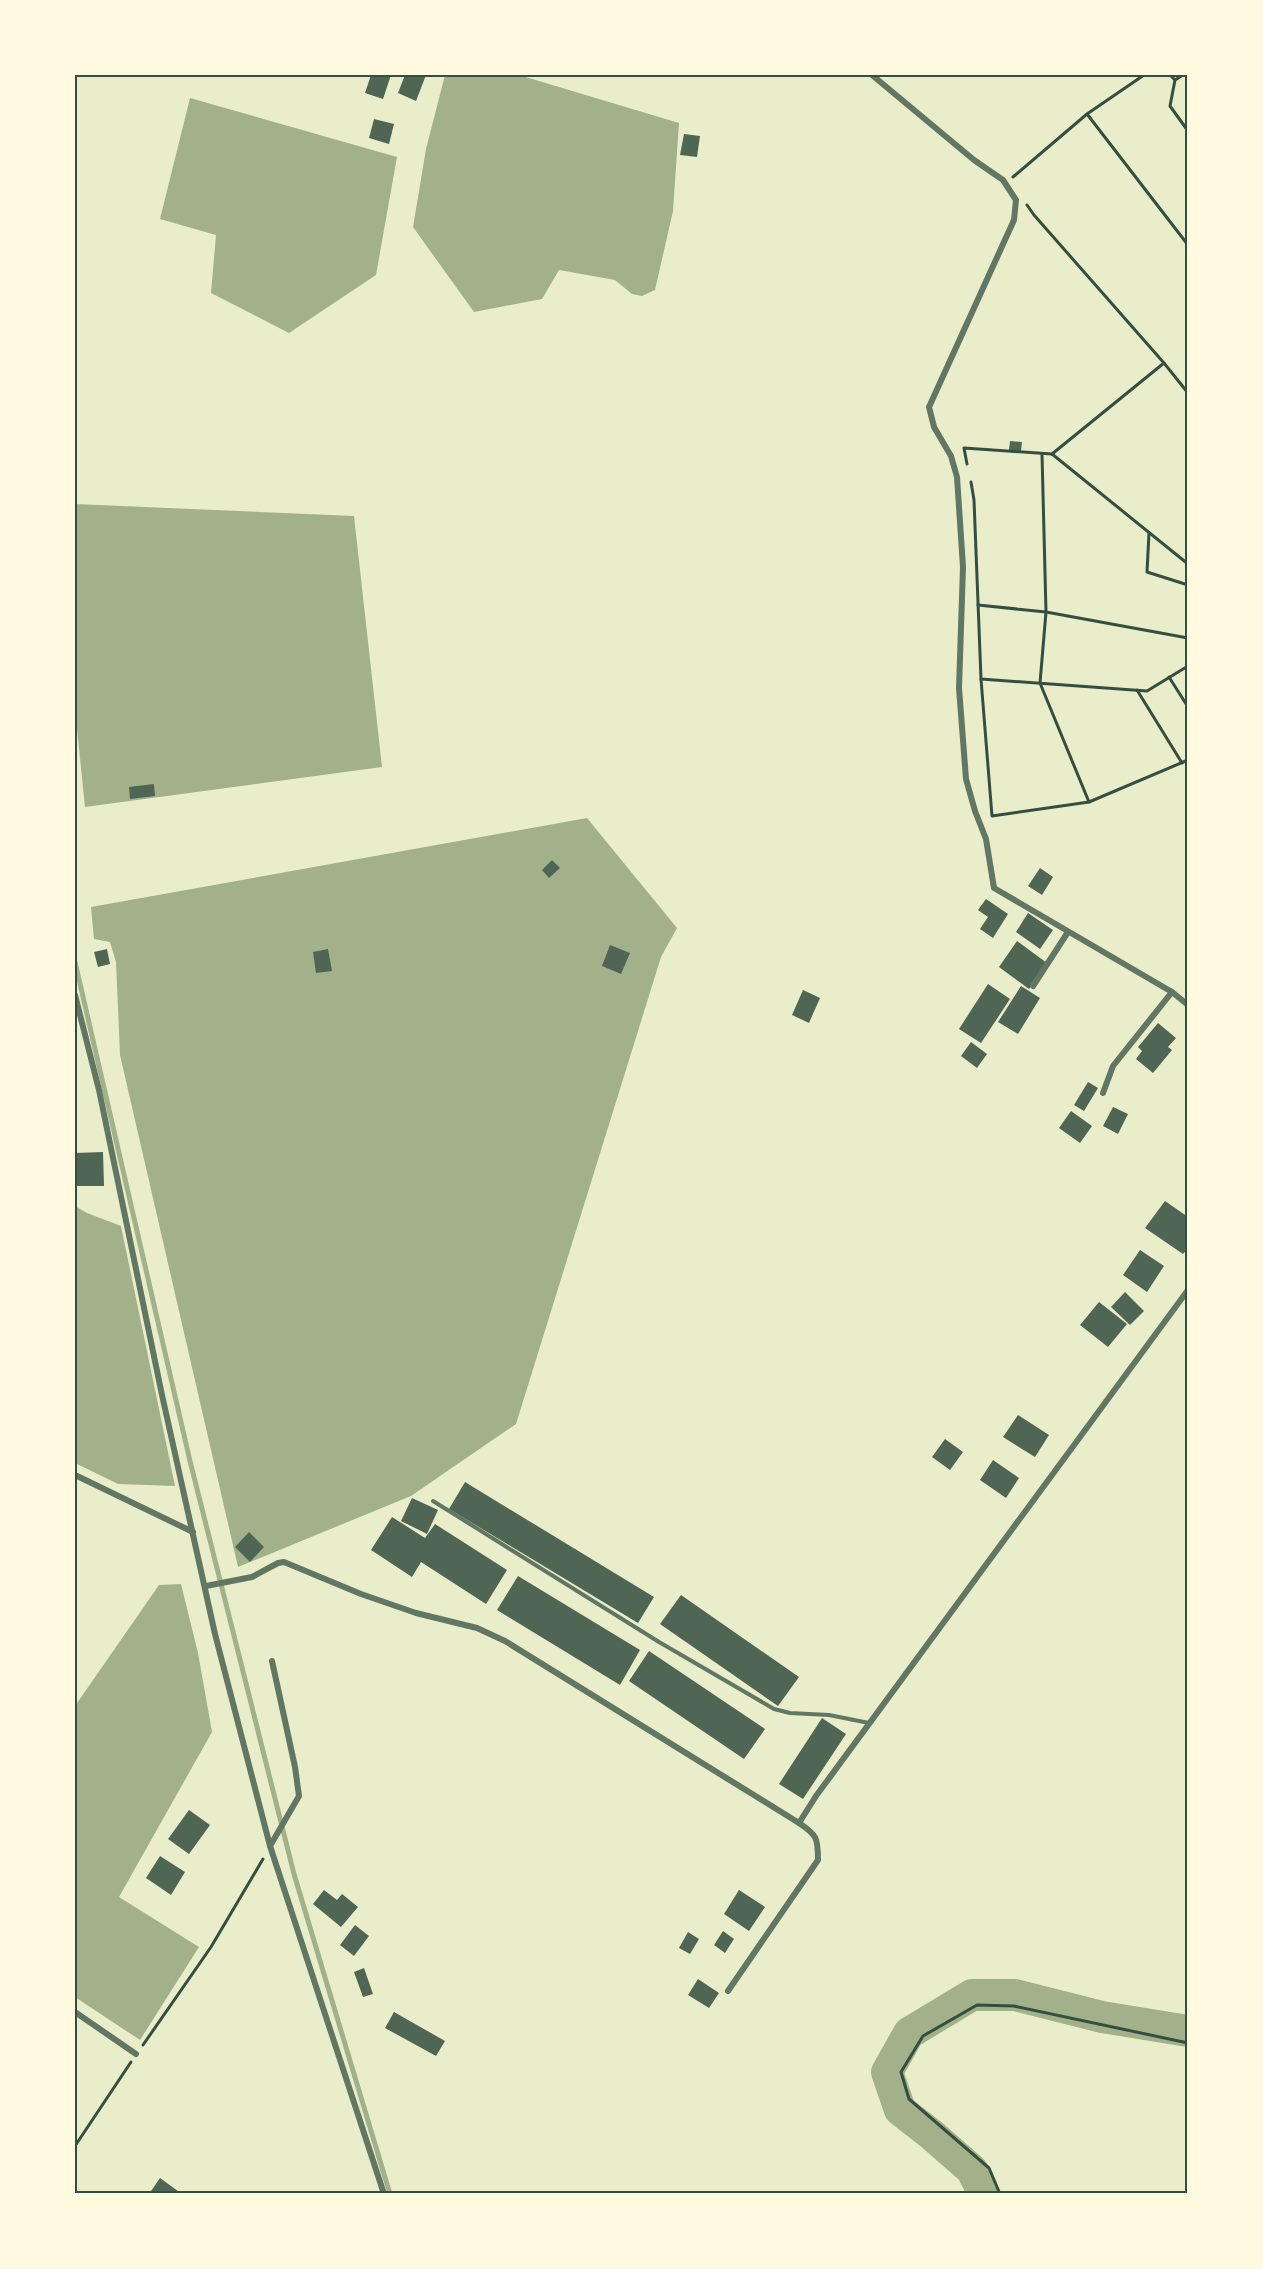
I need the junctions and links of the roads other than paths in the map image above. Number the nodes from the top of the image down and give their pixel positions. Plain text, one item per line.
1 (872, 75) edge
2 (1068, 932) junction
3 (1034, 986) dead end
4 (1172, 992) junction
5 (75, 995) edge
6 (1188, 1005) edge
7 (1103, 1093) dead end
8 (1188, 1290) edge
9 (75, 1475) edge
10 (433, 1501) dead end
11 (193, 1532) junction
12 (206, 1586) junction
13 (272, 1661) dead end
14 (870, 1723) junction
15 (799, 1823) junction
16 (270, 1846) junction
17 (728, 1991) dead end
18 (75, 2012) edge
19 (136, 2054) road end
20 (384, 2194) edge

1 - 2 street
2 - 3 street
2 - 4 street
4 - 6 street
4 - 7 street
5 - 11 street
8 - 14 street
9 - 11 street
10 - 14 lane
11 - 12 street
12 - 15 street
12 - 16 street
13 - 16 street
14 - 15 street
15 - 17 street
16 - 20 street
18 - 19 street

